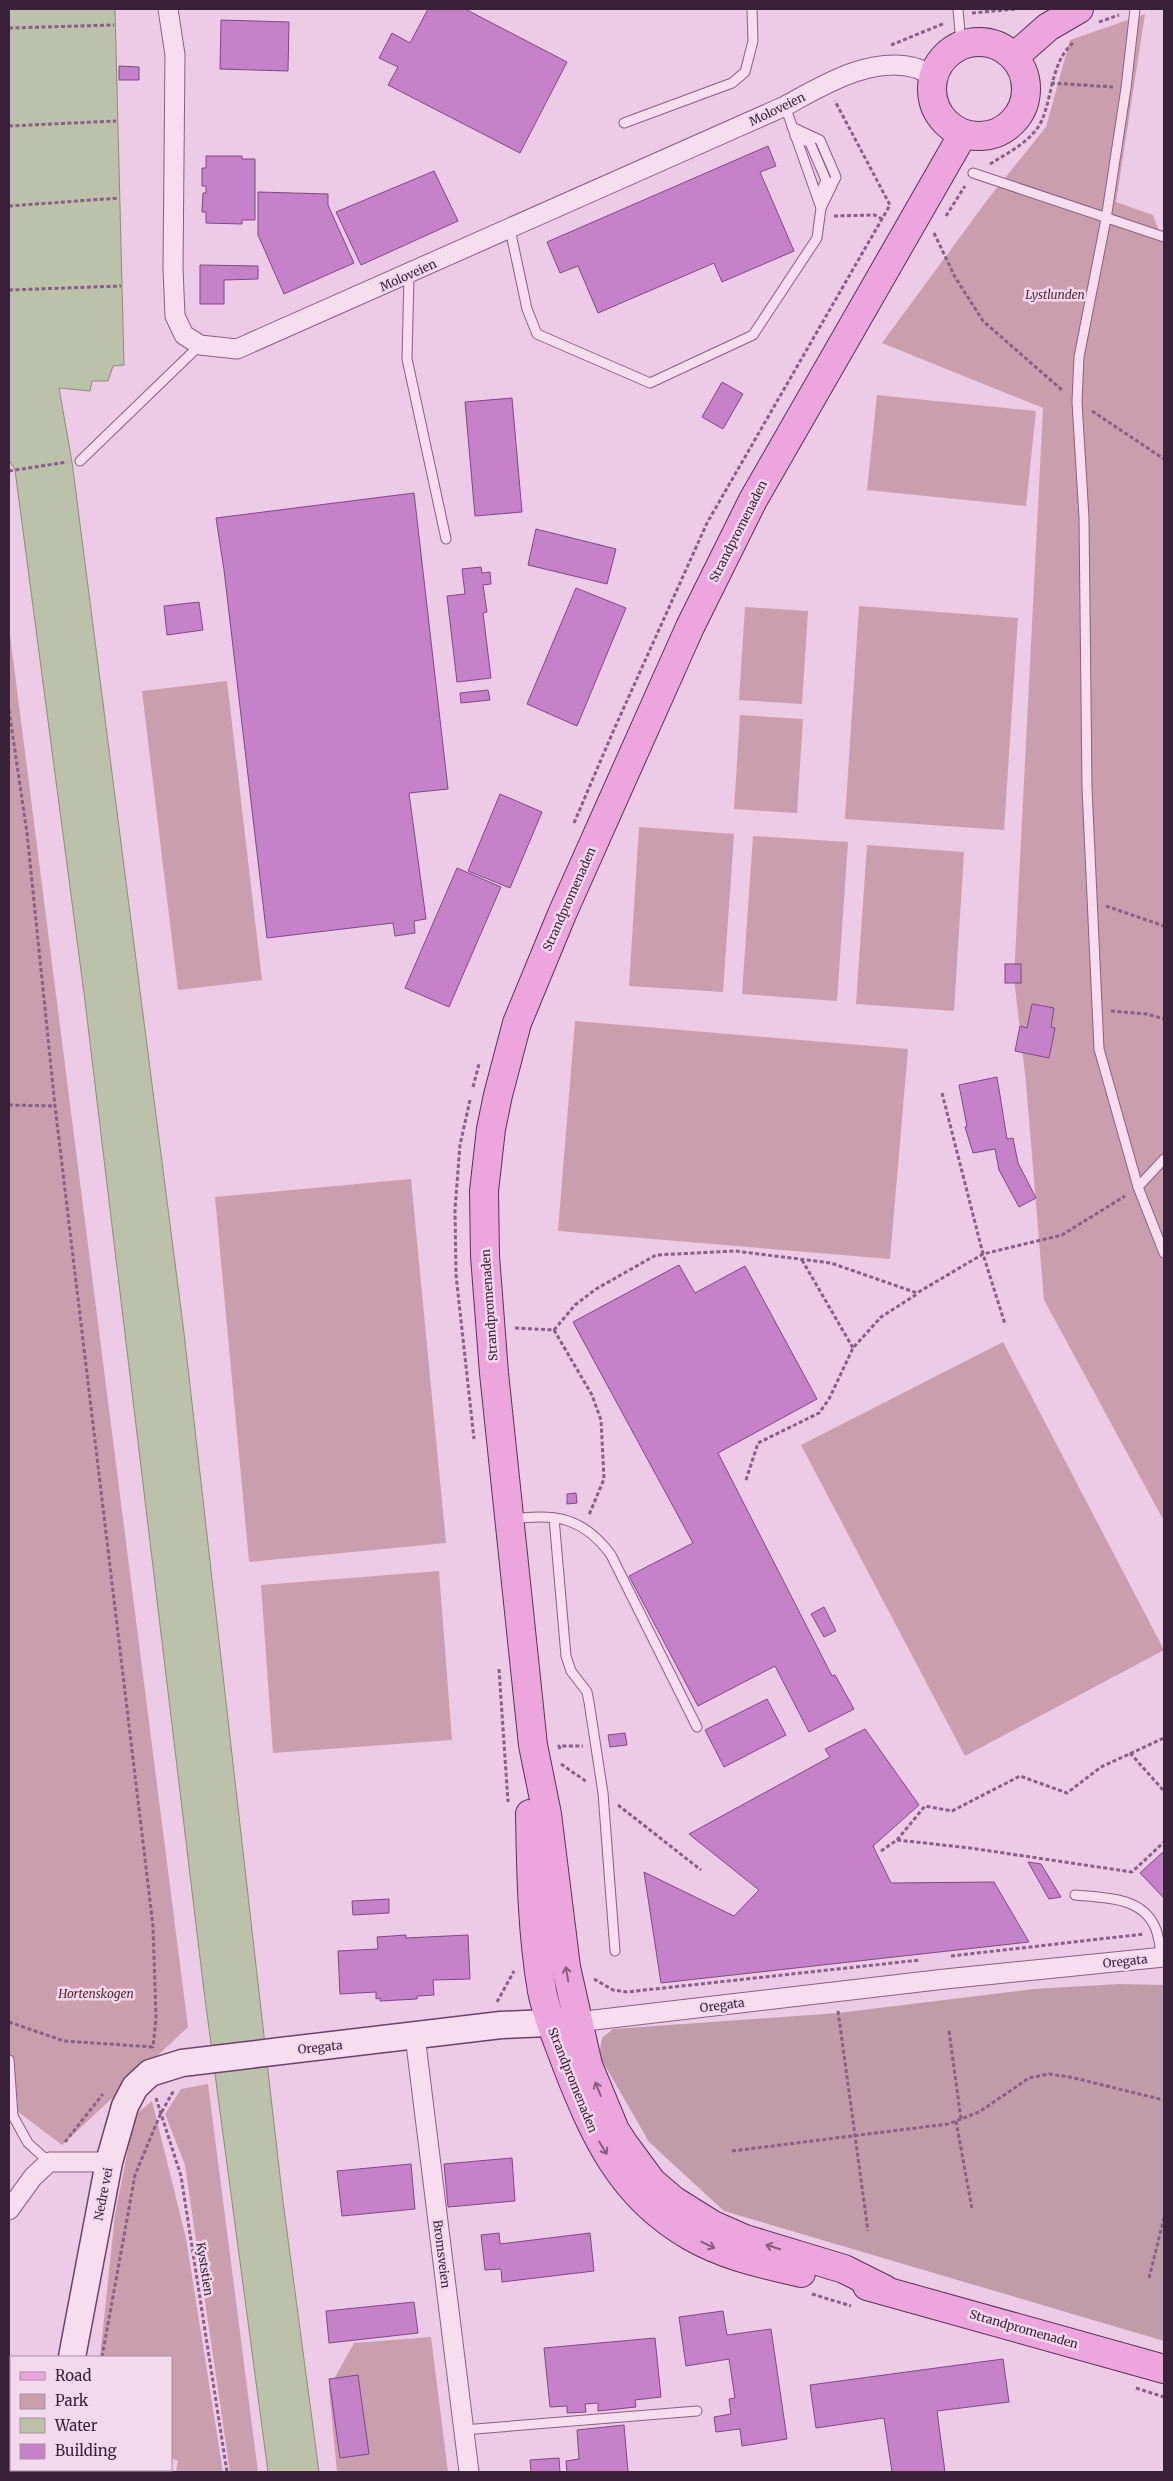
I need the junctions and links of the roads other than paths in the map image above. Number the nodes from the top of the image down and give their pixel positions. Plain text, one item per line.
1 (168, 9) edge
2 (752, 9) edge
3 (1080, 9) edge
4 (1136, 9) edge
5 (958, 13) edge
6 (961, 45) junction
7 (1014, 57) junction
8 (933, 77) junction
9 (785, 106) junction
10 (624, 123) dead end
11 (794, 131) junction
12 (963, 134) junction
13 (973, 173) road end
14 (820, 208) junction
15 (1106, 219) junction
16 (510, 230) junction
17 (1164, 237) edge
18 (409, 275) junction
19 (200, 345) junction
20 (80, 461) road end
21 (446, 539) dead end
22 (1164, 1160) edge
23 (1138, 1187) junction
24 (1164, 1252) edge
25 (554, 1518) junction
26 (509, 1520) junction
27 (697, 1727) dead end
28 (546, 1745) junction
29 (1075, 1895) dead end
30 (615, 1951) dead end
31 (1163, 1957) edge
32 (578, 2022) junction
33 (550, 2023) junction
34 (415, 2036) junction
35 (9, 2060) edge
36 (150, 2073) joint
37 (49, 2162) junction
38 (109, 2162) junction
39 (9, 2210) edge
40 (884, 2289) junction
41 (72, 2356) edge
42 (1164, 2370) edge
43 (697, 2411) dead end
44 (463, 2430) junction
45 (469, 2472) edge

1 - 19 street
2 - 10 lane
3 - 7 main road
4 - 15 lane
5 - 6 lane
6 - 7 main road
6 - 8 main road
7 - 12 main road
8 - 9 street, Moloveien
8 - 12 main road
9 - 11 lane
9 - 16 street, Moloveien
11 - 14 lane
11 - 14 lane
12 - 26 main road, Strandpromenaden
13 - 15 lane
14 - 16 lane
15 - 17 lane
15 - 23 lane
16 - 18 street, Moloveien
18 - 19 street, Moloveien
18 - 21 lane
19 - 20 lane
22 - 23 lane
23 - 24 lane
25 - 26 lane
25 - 27 lane
25 - 30 lane
26 - 28 main road, Strandpromenaden
32 -> 28 main road, Strandpromenaden
28 - 33 main road, Strandpromenaden
29 - 31 lane
31 - 32 street, Oregata
32 - 33 main road, Oregata
40 -> 32 main road, Strandpromenaden
33 - 34 main road, Oregata
33 -> 40 main road, Strandpromenaden
34 - 36 main road, Oregata
34 - 44 street, Bromsveien
35 - 37 lane
36 - 38 main road, Nedre vei
37 - 38 street
37 - 39 street
38 - 41 main road, Nedre vei
40 - 42 main road, Strandpromenaden
43 - 44 lane
44 - 45 street, Bromsveien

